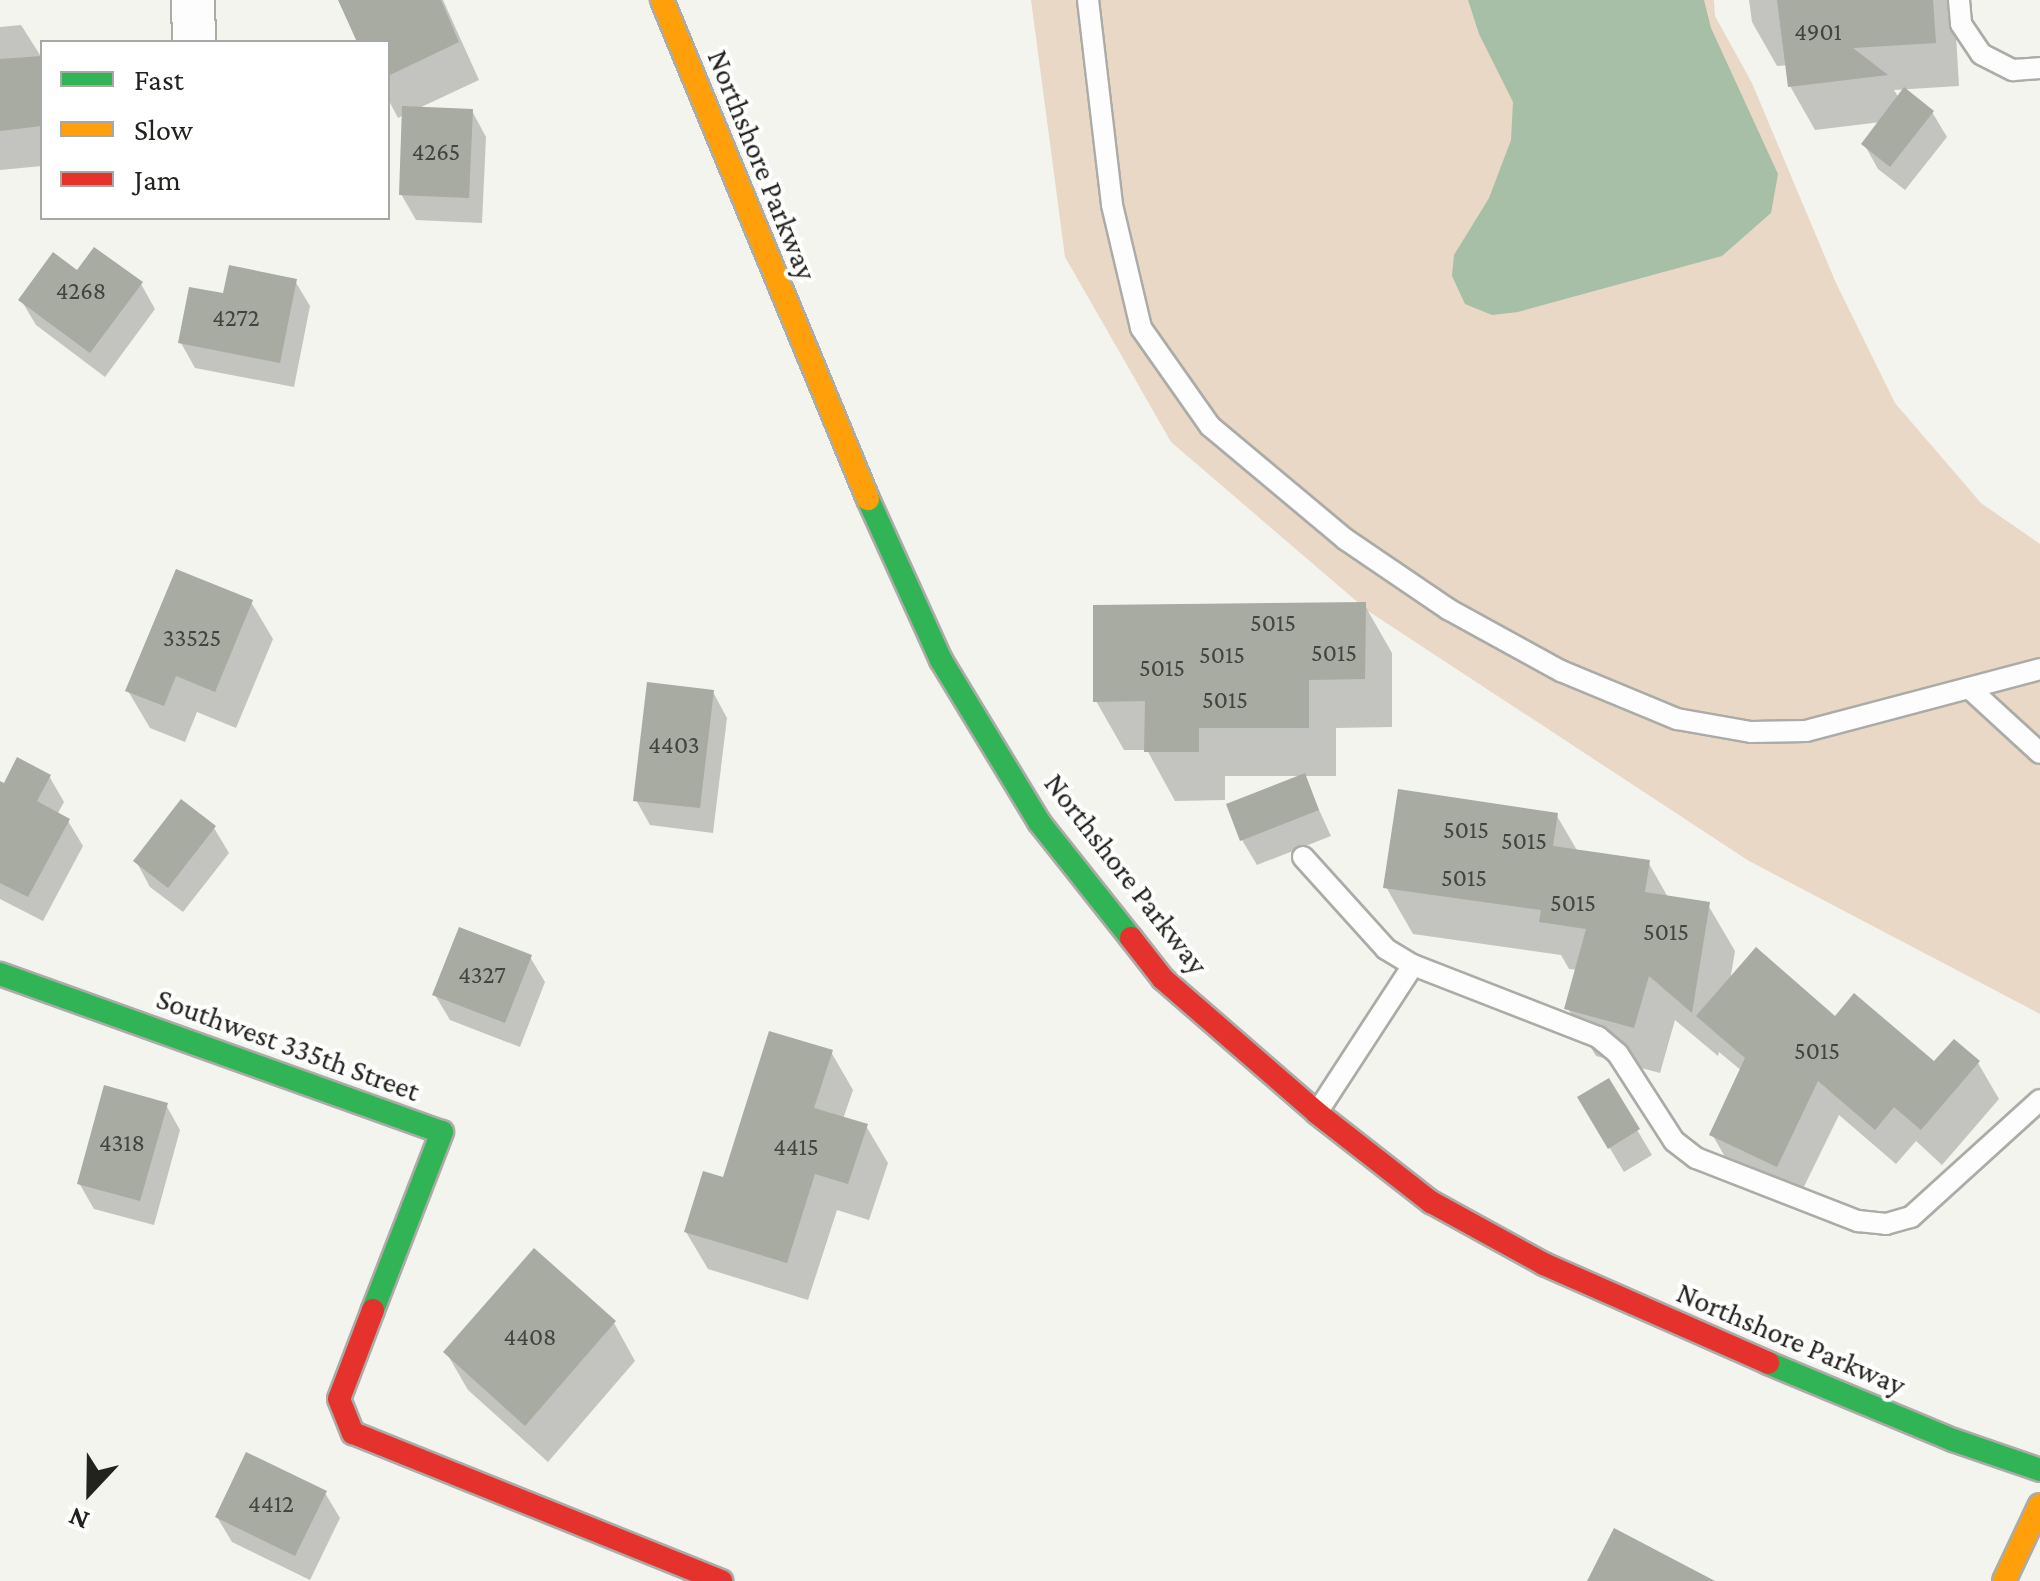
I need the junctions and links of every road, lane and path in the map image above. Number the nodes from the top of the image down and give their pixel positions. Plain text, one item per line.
1 (193, 0) edge
2 (662, 0) edge
3 (1088, 0) edge
4 (1960, 0) edge
5 (194, 40) edge
6 (2040, 68) edge
7 (2040, 669) edge
8 (1970, 688) junction
9 (2040, 754) edge
10 (1302, 856) dead end
11 (1413, 965) junction
12 (0, 974) edge
13 (2040, 1100) edge
14 (1317, 1113) junction
15 (2040, 1470) edge
16 (2040, 1505) edge
17 (721, 1581) edge
18 (2004, 1581) edge

1 - 5 street
2 - 14 street, Northshore Parkway
3 - 8 lane
4 - 6 lane
7 - 8 lane
8 - 9 lane
10 - 11 lane
11 - 13 lane
11 - 14 lane
12 - 17 street, Southwest 335th Street
14 - 15 street, Northshore Parkway
16 - 18 street

